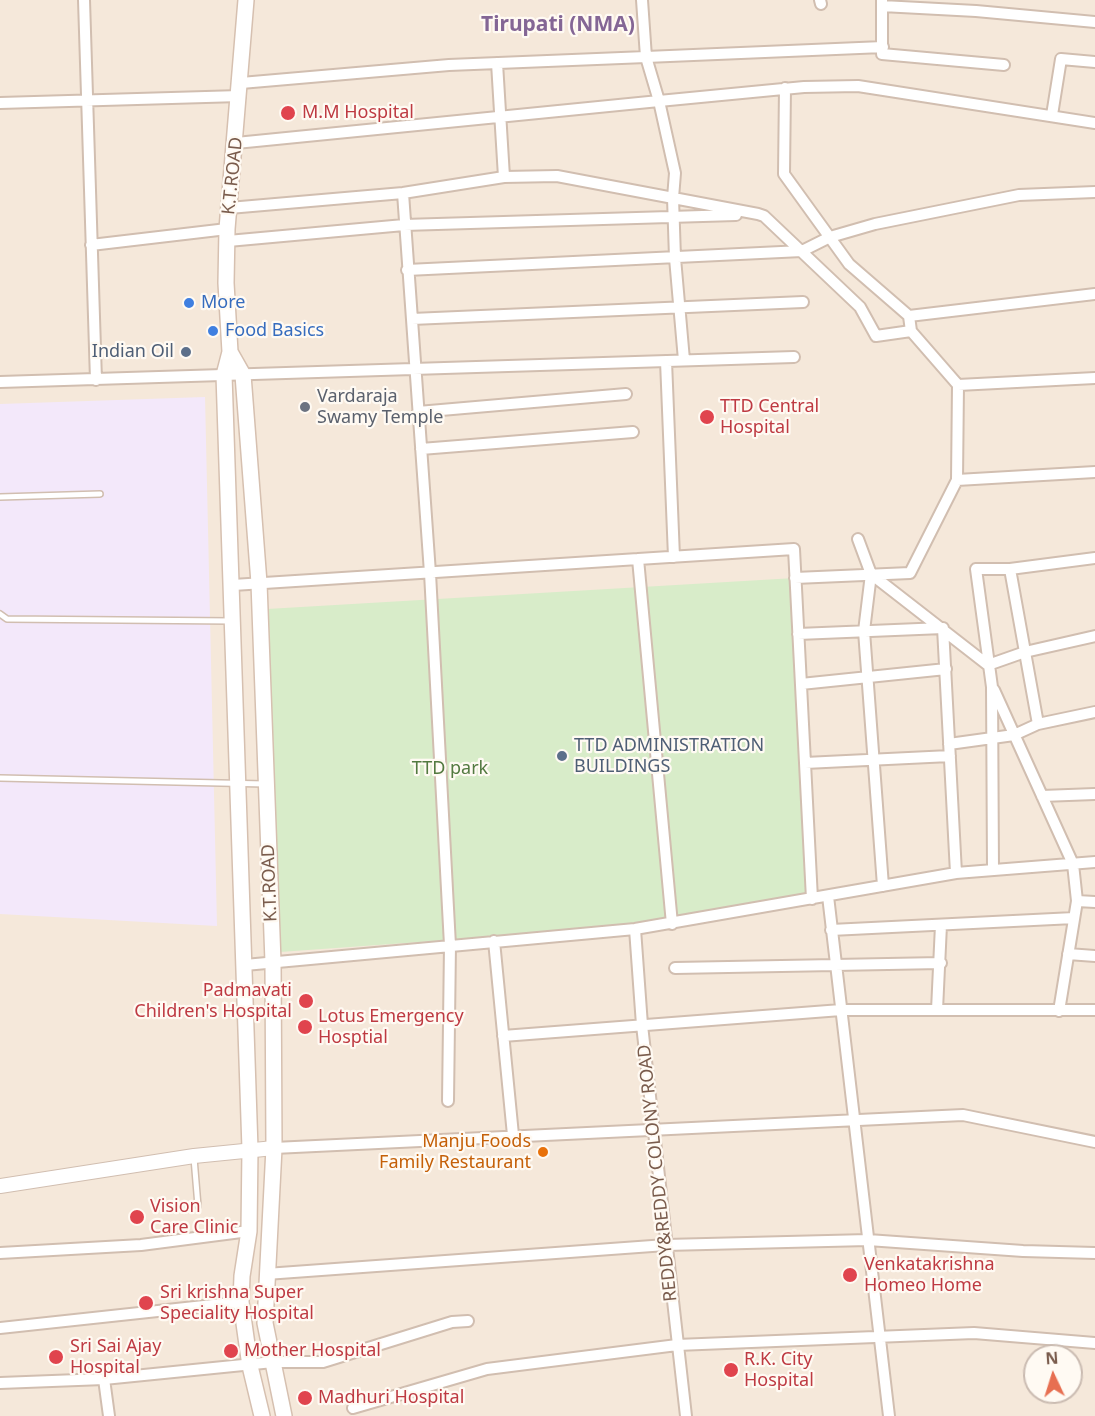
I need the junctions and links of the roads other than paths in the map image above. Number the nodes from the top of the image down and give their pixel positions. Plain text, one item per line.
1 (84, 0) edge
2 (246, 0) edge
3 (642, 0) edge
4 (882, 3) edge
5 (1095, 22) edge
6 (883, 46) junction
7 (646, 57) junction
8 (1095, 62) edge
9 (497, 63) junction
10 (1004, 65) dead end
11 (785, 88) junction
12 (240, 90) junction
13 (87, 101) junction
14 (660, 101) junction
15 (0, 103) edge
16 (1052, 115) junction
17 (501, 116) junction
18 (1095, 123) edge
19 (236, 143) junction
20 (504, 177) junction
21 (1095, 192) edge
22 (403, 193) junction
23 (673, 198) junction
24 (229, 208) junction
25 (758, 214) junction
26 (674, 217) junction
27 (404, 225) junction
28 (228, 235) junction
29 (830, 237) junction
30 (91, 245) junction
31 (802, 251) junction
32 (675, 258) junction
33 (408, 270) junction
34 (1095, 294) edge
35 (803, 302) dead end
36 (680, 307) junction
37 (909, 316) junction
38 (412, 319) junction
39 (911, 331) junction
40 (230, 352) junction
41 (794, 357) dead end
42 (684, 360) junction
43 (666, 361) junction
44 (415, 369) junction
45 (224, 375) junction
46 (243, 375) junction
47 (1095, 378) edge
48 (96, 380) junction
49 (0, 382) edge
50 (958, 385) junction
51 (626, 394) dead end
52 (418, 412) junction
53 (633, 432) dead end
54 (421, 449) junction
55 (1095, 472) edge
56 (957, 480) junction
57 (100, 494) dead end
58 (0, 497) edge
59 (858, 539) dead end
60 (674, 557) junction
61 (1095, 558) edge
62 (638, 559) junction
63 (1010, 569) junction
64 (430, 573) junction
65 (871, 574) junction
66 (795, 578) junction
67 (259, 583) junction
68 (233, 585) junction
69 (0, 614) edge
70 (234, 621) junction
71 (943, 628) junction
72 (864, 632) junction
73 (798, 634) junction
74 (1095, 636) edge
75 (1025, 652) junction
76 (989, 663) junction
77 (946, 669) junction
78 (868, 677) junction
79 (801, 684) junction
80 (992, 687) junction
81 (1095, 712) edge
82 (1038, 724) junction
83 (1014, 734) junction
84 (993, 738) junction
85 (949, 744) junction
86 (950, 756) junction
87 (872, 760) junction
88 (805, 763) junction
89 (0, 778) edge
90 (266, 784) junction
91 (239, 785) junction
92 (1095, 794) edge
93 (1042, 796) junction
94 (1095, 862) edge
95 (1073, 864) junction
96 (993, 870) junction
97 (956, 873) junction
98 (883, 886) junction
99 (828, 896) junction
100 (812, 899) junction
101 (1077, 901) junction
102 (1095, 902) edge
103 (1074, 918) junction
104 (672, 924) junction
105 (941, 924) junction
106 (635, 929) junction
107 (831, 930) junction
108 (494, 941) junction
109 (450, 945) junction
110 (1068, 954) junction
111 (1095, 956) edge
112 (273, 962) junction
113 (941, 963) junction
114 (835, 964) junction
115 (245, 965) junction
116 (675, 968) dead end
117 (841, 1010) junction
118 (937, 1010) junction
119 (1095, 1010) edge
120 (1059, 1011) junction
121 (642, 1024) junction
122 (503, 1035) junction
123 (447, 1101) dead end
124 (854, 1120) junction
125 (653, 1129) junction
126 (513, 1135) junction
127 (1095, 1142) edge
128 (274, 1148) junction
129 (250, 1149) junction
130 (194, 1156) junction
131 (0, 1186) edge
132 (198, 1206) dead end
133 (249, 1231) junction
134 (868, 1240) junction
135 (666, 1245) junction
136 (0, 1253) edge
137 (1095, 1253) edge
138 (266, 1274) junction
139 (241, 1302) junction
140 (468, 1321) dead end
141 (0, 1328) edge
142 (880, 1337) junction
143 (1095, 1343) edge
144 (677, 1345) junction
145 (273, 1362) junction
146 (250, 1366) junction
147 (104, 1379) junction
148 (0, 1383) edge
149 (353, 1408) dead end
150 (109, 1416) edge
151 (262, 1416) edge
152 (284, 1416) edge
153 (686, 1416) edge
154 (889, 1416) edge

1 - 13 street
2 - 12 main road, K.T.ROAD
3 - 7 street
4 - 5 street
4 - 6 street
6 - 7 street
6 - 10 street
7 - 9 street
7 - 14 street
8 - 16 street
9 - 12 street
9 - 17 street
11 - 14 street
11 - 16 street
11 - 29 street
12 - 13 street
12 - 19 main road, K.T.ROAD
13 - 15 street
13 - 30 street
14 - 17 street
14 - 23 street
16 - 18 street
17 - 19 street
17 - 20 street
19 - 24 main road, K.T.ROAD
20 - 22 street
20 - 23 street
21 - 29 street
22 - 24 street
22 - 27 street
23 - 25 street
23 - 26 street
24 - 28 main road, K.T.ROAD
25 - 26 street
25 - 31 street
26 - 27 street
26 - 32 street
27 - 28 street
27 - 33 street
28 - 30 street
28 - 40 main road, K.T.ROAD
29 - 31 street
29 - 37 street
30 - 48 street
31 - 32 street
31 - 39 street
32 - 33 street
32 - 36 street
33 - 38 street
34 - 37 street
35 - 36 street
36 - 38 street
36 - 42 street
37 - 39 street
38 - 44 street
39 - 50 street
40 - 45 main road, K.T.ROAD
40 - 46 main road, K.T.ROAD
41 - 42 street
42 - 43 street
43 - 44 street
43 - 60 street
44 - 46 street
44 - 52 street
45 - 46 street
45 - 48 street
45 - 68 main road, K.T.ROAD
46 - 67 main road, K.T.ROAD
47 - 50 street
48 - 49 street
50 - 56 street
51 - 52 street
52 - 54 street
53 - 54 street
54 - 64 street
55 - 56 street
56 - 65 street
57 - 58 lane
59 - 65 street
60 - 62 street
60 - 66 street
61 - 63 street
62 - 64 street
62 - 104 street
63 - 75 street
63 - 76 street
64 - 67 street
64 - 109 street
65 - 66 street
65 - 71 street
65 - 72 street
66 - 73 street
67 - 68 street
67 - 90 main road, K.T.ROAD
68 - 70 main road, K.T.ROAD
69 - 70 lane
70 - 91 main road, K.T.ROAD
71 - 72 street
71 - 76 street
71 - 77 street
72 - 73 street
72 - 78 street
73 - 79 street
74 - 75 street
75 - 76 street
75 - 82 street
76 - 80 street
77 - 78 street
77 - 85 street
78 - 79 street
78 - 87 street
79 - 88 street
80 - 83 street
80 - 84 street
81 - 82 street
82 - 83 street
83 - 84 street
83 - 93 street
84 - 85 street
84 - 96 street
85 - 86 street
86 - 87 street
86 - 97 street
87 - 88 street
87 - 98 street
88 - 100 street
89 - 91 lane
90 - 91 lane
90 - 112 main road, K.T.ROAD
91 - 115 main road, K.T.ROAD
92 - 93 street
93 - 95 street
94 - 95 street
95 - 96 street
95 - 101 street
96 - 97 street
97 - 98 street
98 - 99 street
99 - 100 street
99 - 107 street
100 - 104 street
101 - 102 street
101 - 103 street
103 - 105 street
103 - 110 street
104 - 106 street
105 - 107 street
105 - 113 street
106 - 108 street
106 - 121 street, REDDY&REDDY COLONY ROAD
107 - 114 street
108 - 109 street
108 - 122 street
109 - 112 street
109 - 123 street
110 - 111 street
110 - 120 street
112 - 115 street
112 - 128 main road, K.T.ROAD
113 - 114 street
113 - 118 street
114 - 116 street
114 - 117 street
115 - 129 main road, K.T.ROAD
117 - 118 street
117 - 121 street
117 - 124 street
118 - 120 street
119 - 120 street
121 - 122 street
121 - 125 street, REDDY&REDDY COLONY ROAD
122 - 126 street
124 - 125 street
124 - 127 street
124 - 134 street
125 - 126 street
125 - 135 street, REDDY&REDDY COLONY ROAD
126 - 128 street
128 - 129 street
128 - 138 main road, K.T.ROAD
129 - 130 street
129 - 133 main road, K.T.ROAD
130 - 131 street
130 - 132 lane
133 - 136 street
133 - 139 main road, K.T.ROAD
134 - 135 street
134 - 137 street
134 - 142 street
135 - 138 street
135 - 144 street, REDDY&REDDY COLONY ROAD
138 - 145 main road, K.T.ROAD
139 - 141 street
139 - 146 main road, K.T.ROAD
140 - 145 street
142 - 143 street
142 - 144 street
142 - 154 street
144 - 149 street
144 - 153 street, REDDY&REDDY COLONY ROAD
145 - 146 street
145 - 152 main road, K.T.ROAD
146 - 147 street
146 - 151 main road, K.T.ROAD
147 - 148 street
147 - 150 street

